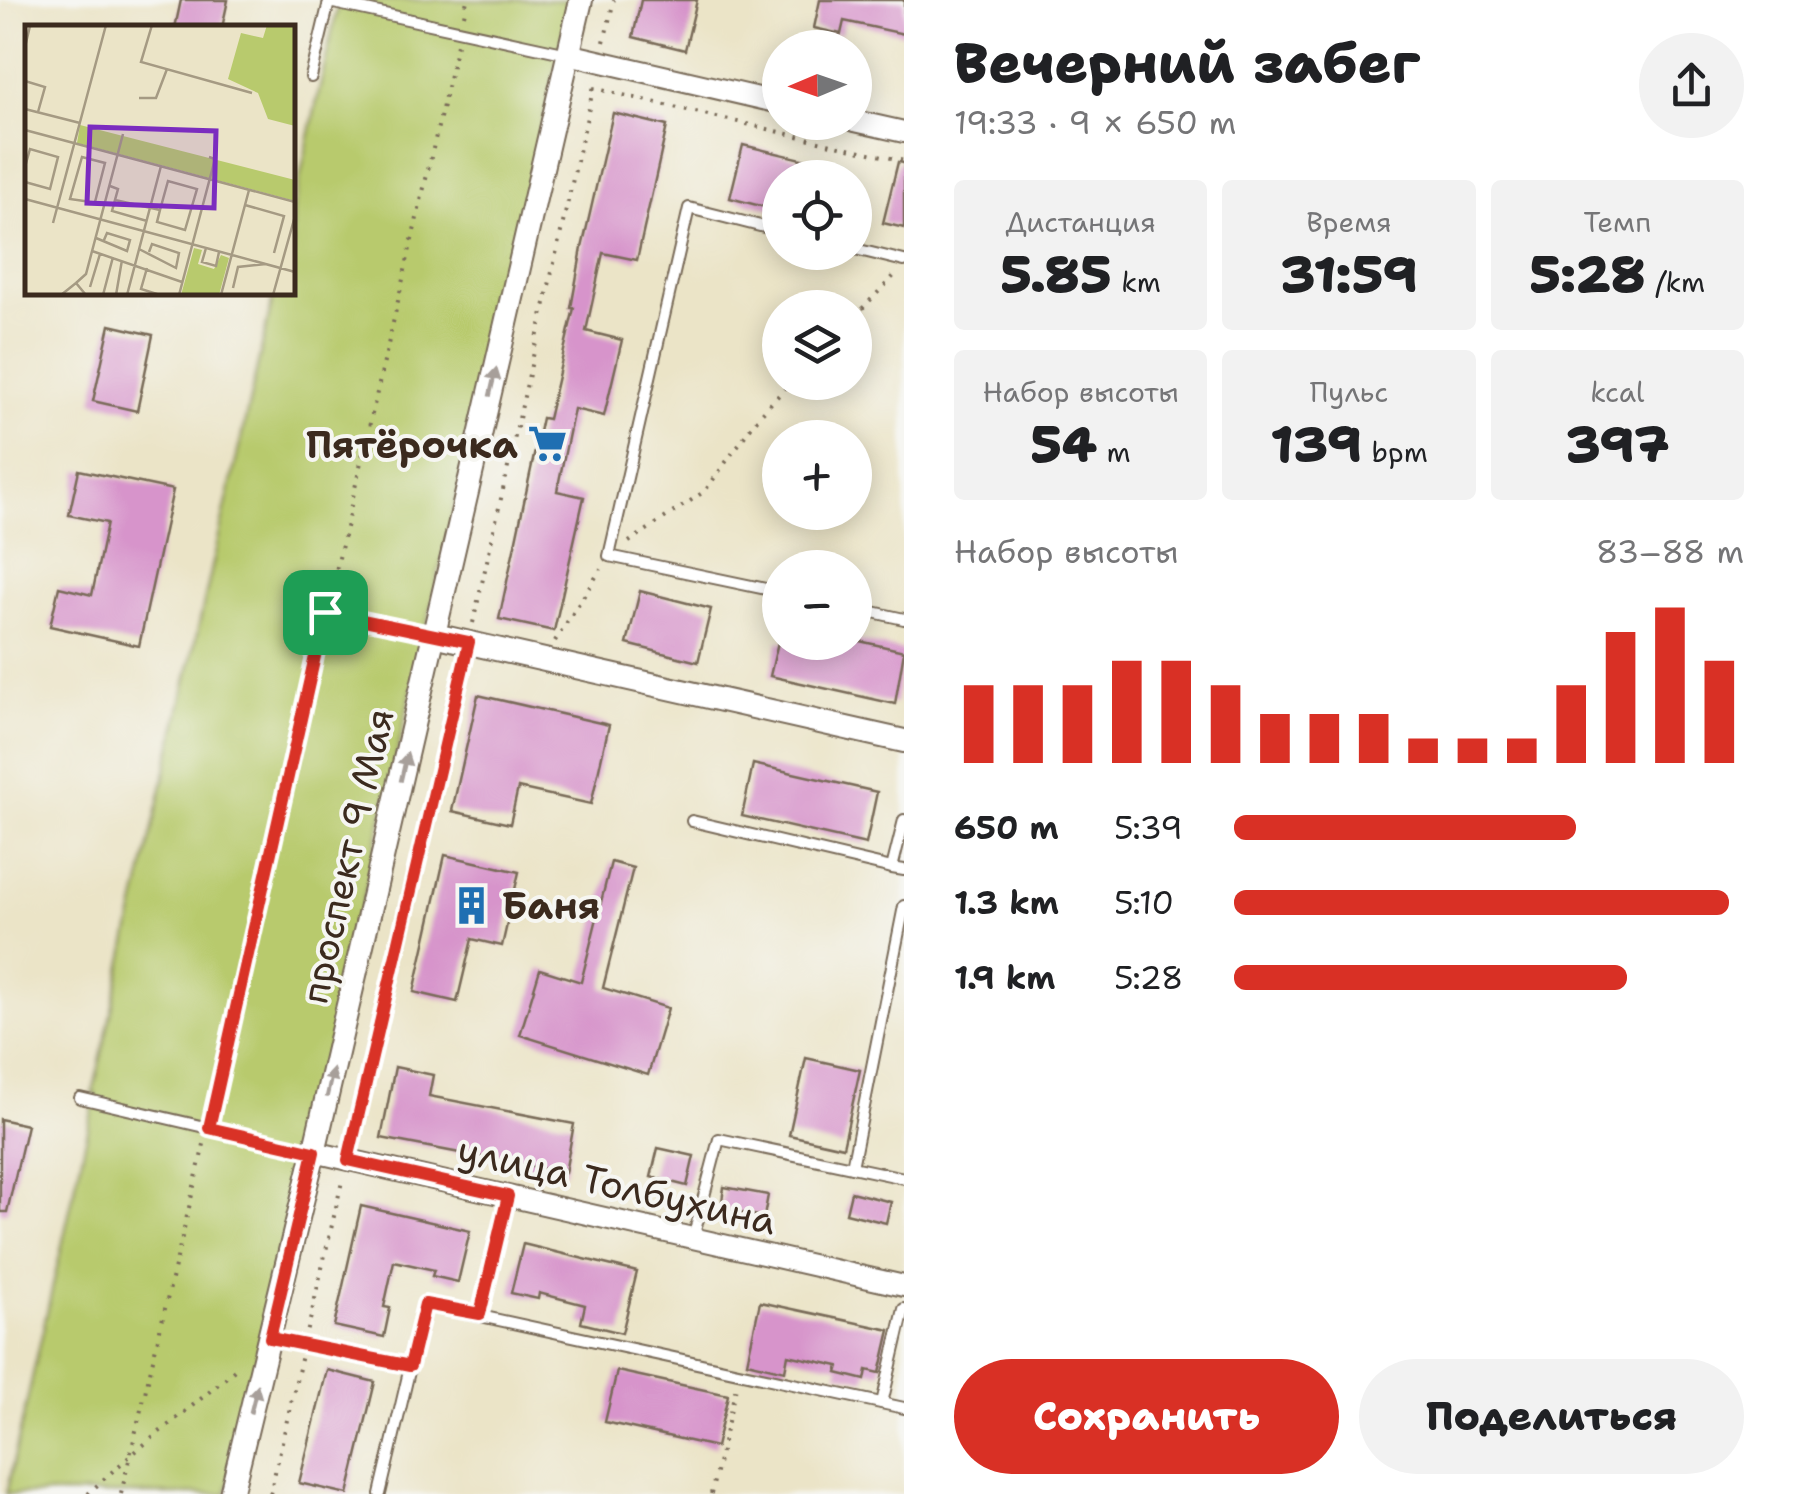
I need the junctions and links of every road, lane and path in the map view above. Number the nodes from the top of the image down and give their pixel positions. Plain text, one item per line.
1 (467, 0) edge
2 (581, 0) edge
3 (614, 0) edge
4 (460, 30) junction
5 (568, 54) junction
6 (599, 61) junction
7 (311, 77) dead end
8 (593, 88) junction
9 (762, 99) edge
10 (872, 125) edge
11 (904, 132) edge
12 (904, 161) edge
13 (762, 226) edge
14 (872, 254) edge
15 (904, 263) edge
16 (872, 298) edge
17 (774, 400) edge
18 (609, 556) junction
19 (762, 588) edge
20 (325, 612) junction
21 (872, 612) edge
22 (904, 619) edge
23 (434, 635) junction
24 (469, 642) junction
25 (543, 659) junction
26 (904, 741) edge
27 (904, 820) edge
28 (692, 821) dead end
29 (898, 869) edge
30 (904, 906) edge
31 (80, 1098) dead end
32 (209, 1128) junction
33 (314, 1152) junction
34 (348, 1160) junction
35 (852, 1167) junction
36 (904, 1178) edge
37 (508, 1196) junction
38 (693, 1238) junction
39 (904, 1286) edge
40 (904, 1309) edge
41 (480, 1314) junction
42 (270, 1338) junction
43 (305, 1343) junction
44 (243, 1362) dead end
45 (410, 1366) junction
46 (740, 1372) junction
47 (882, 1403) junction
48 (904, 1408) edge
49 (130, 1453) junction
50 (88, 1494) edge
51 (121, 1494) edge
52 (231, 1494) edge
53 (270, 1494) edge
54 (380, 1494) edge
55 (711, 1494) edge

1 - 4 path
2 - 5 street, проспект 9 Мая
3 - 6 path
4 - 5 lane
4 - 7 lane
4 - 20 path
5 - 6 street
23 -> 5 street, проспект 9 Мая
6 - 8 path
6 - 9 street
8 - 12 path
8 - 24 path
10 - 11 street
13 - 18 lane
14 - 15 lane
15 - 16 path
17 - 18 path
18 - 19 lane
18 - 25 path
20 - 23 path
20 - 32 path
21 - 22 lane
23 - 24 street
33 -> 23 street, проспект 9 Мая
24 - 25 street
24 - 34 path
25 - 26 street
27 - 29 lane
28 - 29 lane
30 - 35 lane
31 - 32 lane
32 - 33 lane
32 - 49 path
33 - 34 street, улица Толбухина
33 - 42 street, проспект 9 Мая
34 - 37 street, улица Толбухина
34 - 43 path
35 - 36 lane
35 - 38 lane
37 - 38 street, улица Толбухина
37 - 41 lane
38 - 39 street, улица Толбухина
40 - 47 lane
41 - 45 lane
41 - 46 lane
42 - 43 path
52 -> 42 street, проспект 9 Мая
43 - 45 path
43 - 53 path
44 - 49 path
45 - 54 lane
46 - 47 lane
46 - 55 path
47 - 48 lane
49 - 50 path
49 - 51 path

